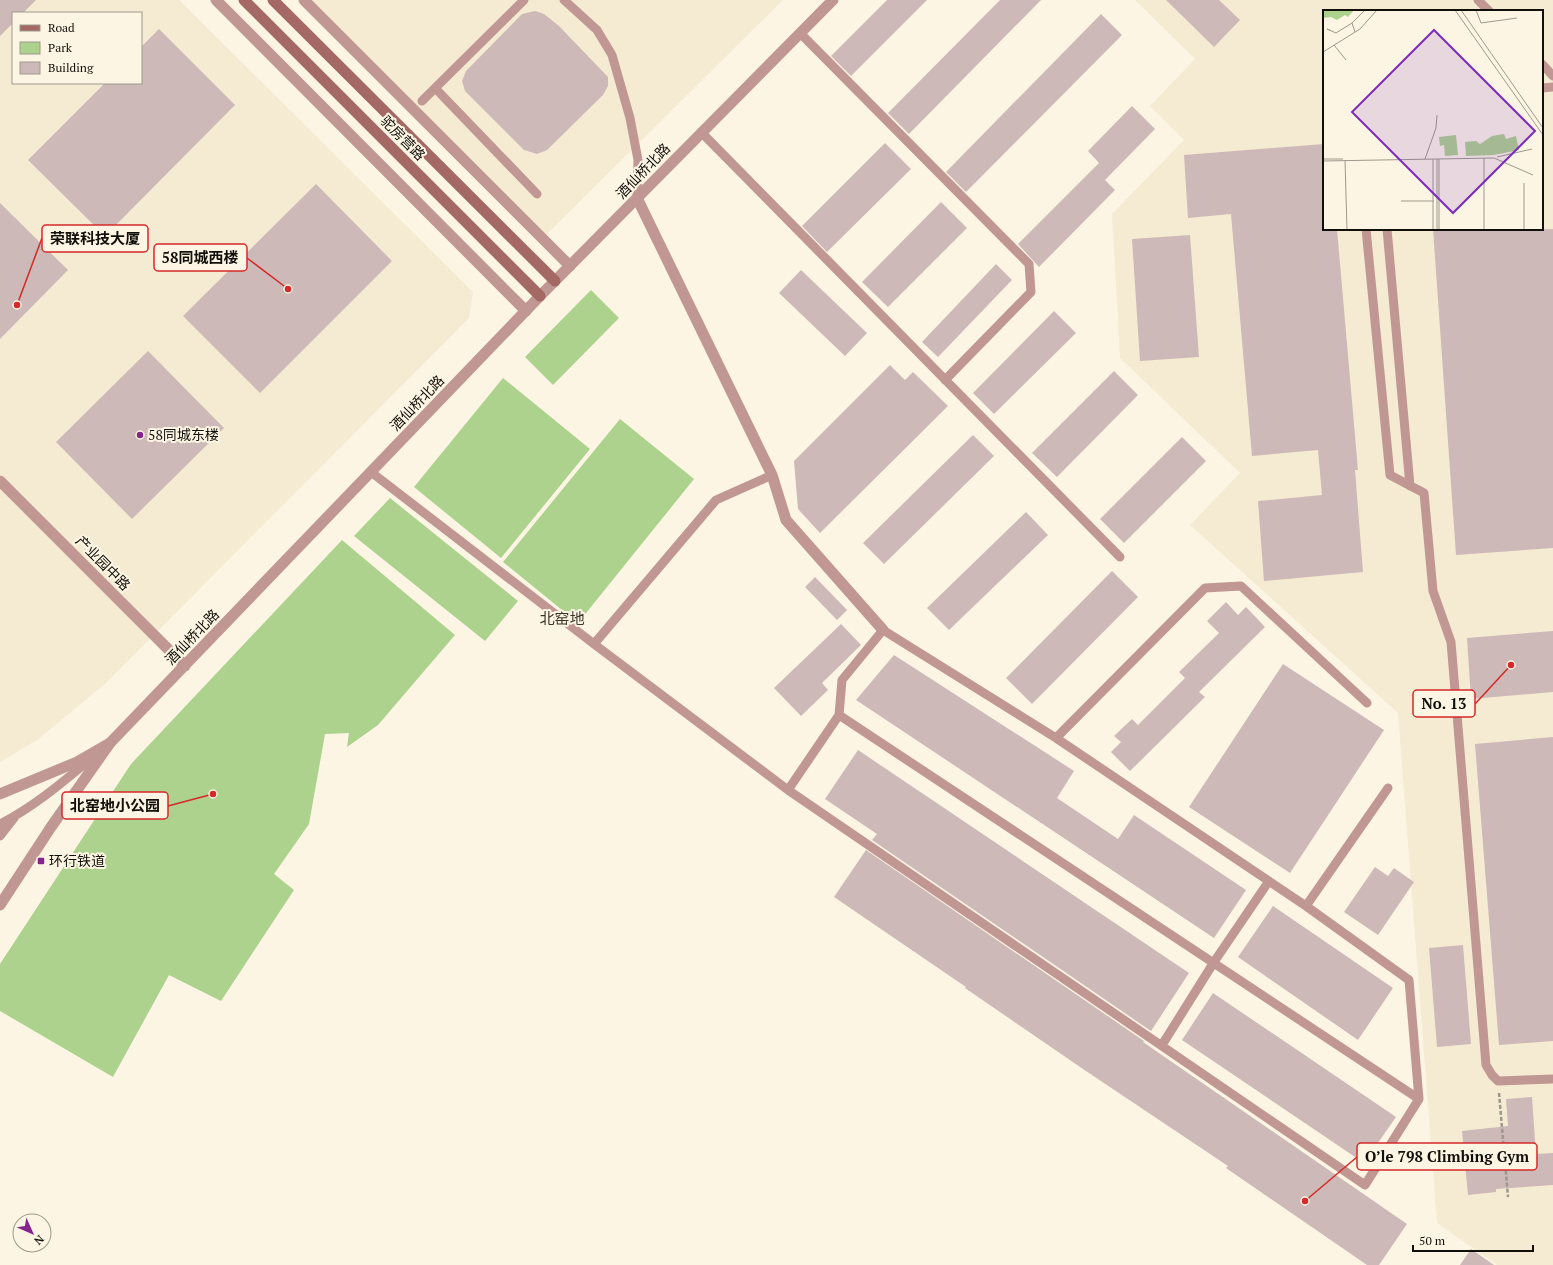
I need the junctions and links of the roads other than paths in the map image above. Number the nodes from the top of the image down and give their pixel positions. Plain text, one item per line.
1 (216, 0) edge
2 (244, 0) edge
3 (273, 0) edge
4 (304, 0) edge
5 (524, 0) edge
6 (564, 0) edge
7 (833, 0) edge
8 (1478, 0) edge
9 (1488, 10) edge
10 (800, 33) junction
11 (1543, 65) edge
12 (1553, 76) edge
13 (1553, 87) edge
14 (434, 88) junction
15 (1543, 88) edge
16 (422, 101) dead end
17 (701, 132) junction
18 (537, 194) dead end
19 (637, 198) junction
20 (1366, 230) edge
21 (1387, 230) edge
22 (570, 266) junction
23 (555, 281) junction
24 (540, 296) junction
25 (526, 311) junction
26 (945, 380) junction
27 (371, 472) junction
28 (772, 475) junction
29 (0, 481) edge
30 (1410, 486) junction
31 (1120, 558) dead end
32 (883, 630) junction
33 (594, 644) junction
34 (185, 666) junction
35 (1367, 703) dead end
36 (839, 715) junction
37 (1056, 738) junction
38 (110, 743) junction
39 (1388, 788) dead end
40 (788, 790) junction
41 (0, 794) edge
42 (17, 816) junction
43 (0, 824) edge
44 (0, 836) edge
45 (1268, 881) junction
46 (0, 905) edge
47 (1306, 906) junction
48 (1214, 962) junction
49 (1162, 1045) junction
50 (1553, 1079) edge
51 (1419, 1099) junction

1 - 25 street
2 - 24 main road, 驼房营路
3 - 23 main road, 驼房营路
4 - 22 street
5 - 14 lane
6 - 19 lane
7 - 10 street, 酒仙桥北路
8 - 9 lane
10 - 17 street, 酒仙桥北路
10 - 26 lane
11 - 12 lane
13 - 15 lane
14 - 16 lane
14 - 18 lane
17 - 19 street, 酒仙桥北路
17 - 26 lane
19 - 22 street, 酒仙桥北路
19 - 28 street
20 - 30 lane
21 - 30 lane
22 - 23 street, 酒仙桥北路
23 - 24 street, 酒仙桥北路
24 - 25 street, 酒仙桥北路
25 - 27 street, 酒仙桥北路
26 - 31 lane
27 - 33 lane
27 - 34 street, 酒仙桥北路
28 - 32 street
28 - 33 lane
29 - 34 street, 产业园中路
30 - 50 lane
32 - 36 lane
32 - 37 lane
33 - 40 lane
34 - 38 street, 酒仙桥北路
35 - 37 lane
36 - 40 lane
36 - 48 lane
37 - 45 lane
38 - 41 street, 酒仙桥北路
38 - 42 lane
38 - 46 street
39 - 47 lane
40 - 49 lane
42 - 43 lane
42 - 44 lane
45 - 47 lane
45 - 48 lane
47 - 51 lane
48 - 49 lane
48 - 51 lane
49 - 51 lane

